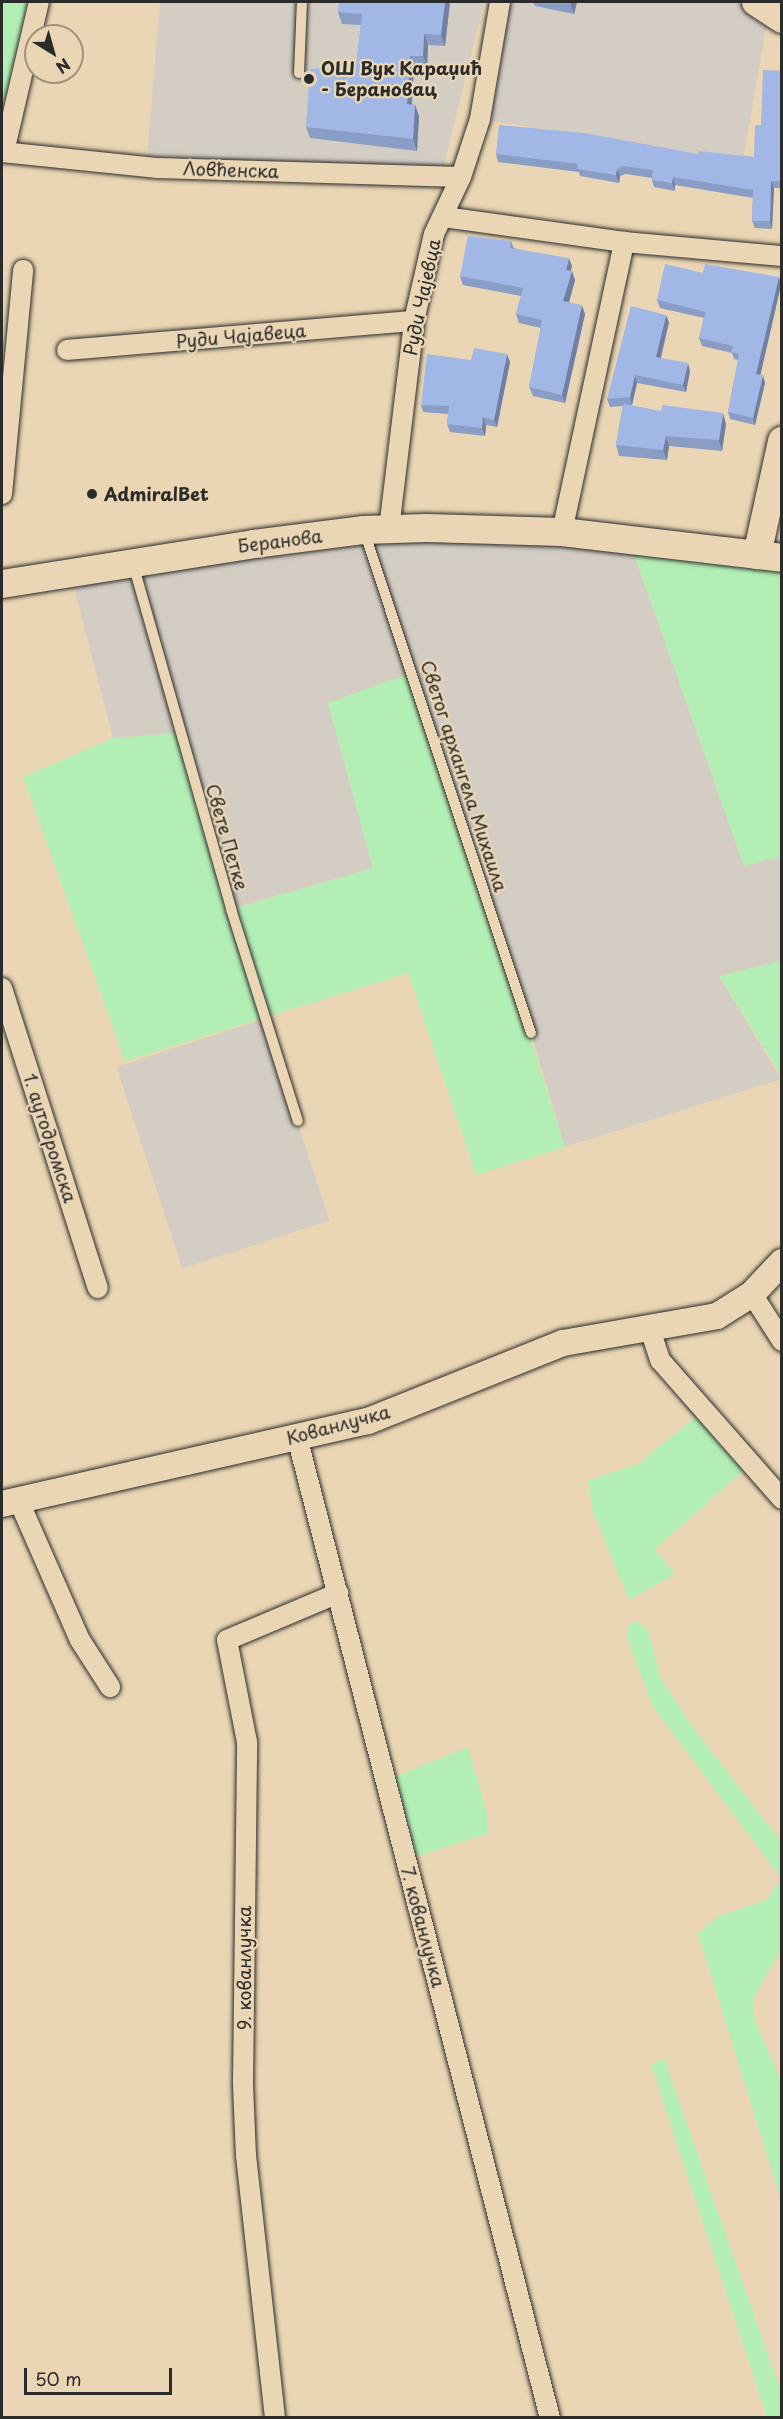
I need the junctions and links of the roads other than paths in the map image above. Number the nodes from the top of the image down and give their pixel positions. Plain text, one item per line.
1 (39, 2) edge
2 (302, 2) edge
3 (500, 2) edge
4 (756, 2) edge
5 (782, 20) edge
6 (298, 72) dead end
7 (3, 152) edge
8 (460, 181) junction
9 (444, 217) junction
10 (482, 222) junction
11 (624, 242) junction
12 (782, 256) edge
13 (23, 270) dead end
14 (414, 321) junction
15 (68, 350) dead end
16 (782, 441) edge
17 (2, 494) edge
18 (772, 526) edge
19 (376, 530) junction
20 (562, 532) junction
21 (769, 556) edge
22 (132, 561) junction
23 (2, 584) edge
24 (2, 987) edge
25 (531, 1032) dead end
26 (298, 1121) dead end
27 (782, 1262) edge
28 (98, 1288) dead end
29 (752, 1294) junction
30 (650, 1329) junction
31 (782, 1341) edge
32 (297, 1437) junction
33 (782, 1499) edge
34 (10, 1501) edge
35 (338, 1593) junction
36 (110, 1687) dead end
37 (275, 2418) edge
38 (550, 2418) edge

1 - 7 street
2 - 6 lane
3 - 8 street, Руди Чајевца
4 - 5 main road
7 - 8 street, Ловћенска
8 - 9 street, Руди Чајевца
8 - 10 street
9 - 10 street
9 - 14 street, Руди Чајевца
10 - 11 street
11 - 12 street
11 - 20 street
13 - 17 street
14 - 15 street, Руди Чајавеца
14 - 19 street, Руди Чајевца
16 - 18 main road
18 - 21 main road
19 - 20 main road, Беранова
19 - 22 main road, Беранова
19 - 25 lane, Светог архангела Михаила
20 - 21 main road, Беранова
22 - 23 main road, Беранова
22 - 26 lane, Свете Петке
24 - 28 street, 1. аутодромска
27 - 29 street, Кованлучка
29 - 30 street, Кованлучка
29 - 31 street
30 - 32 street, Кованлучка
30 - 33 street
32 - 34 street, Кованлучка
32 - 35 street, 7. кованлучка
34 - 36 street, Кованлучка
35 - 37 street, 9. кованлучка
35 - 38 street, 7. кованлучка

